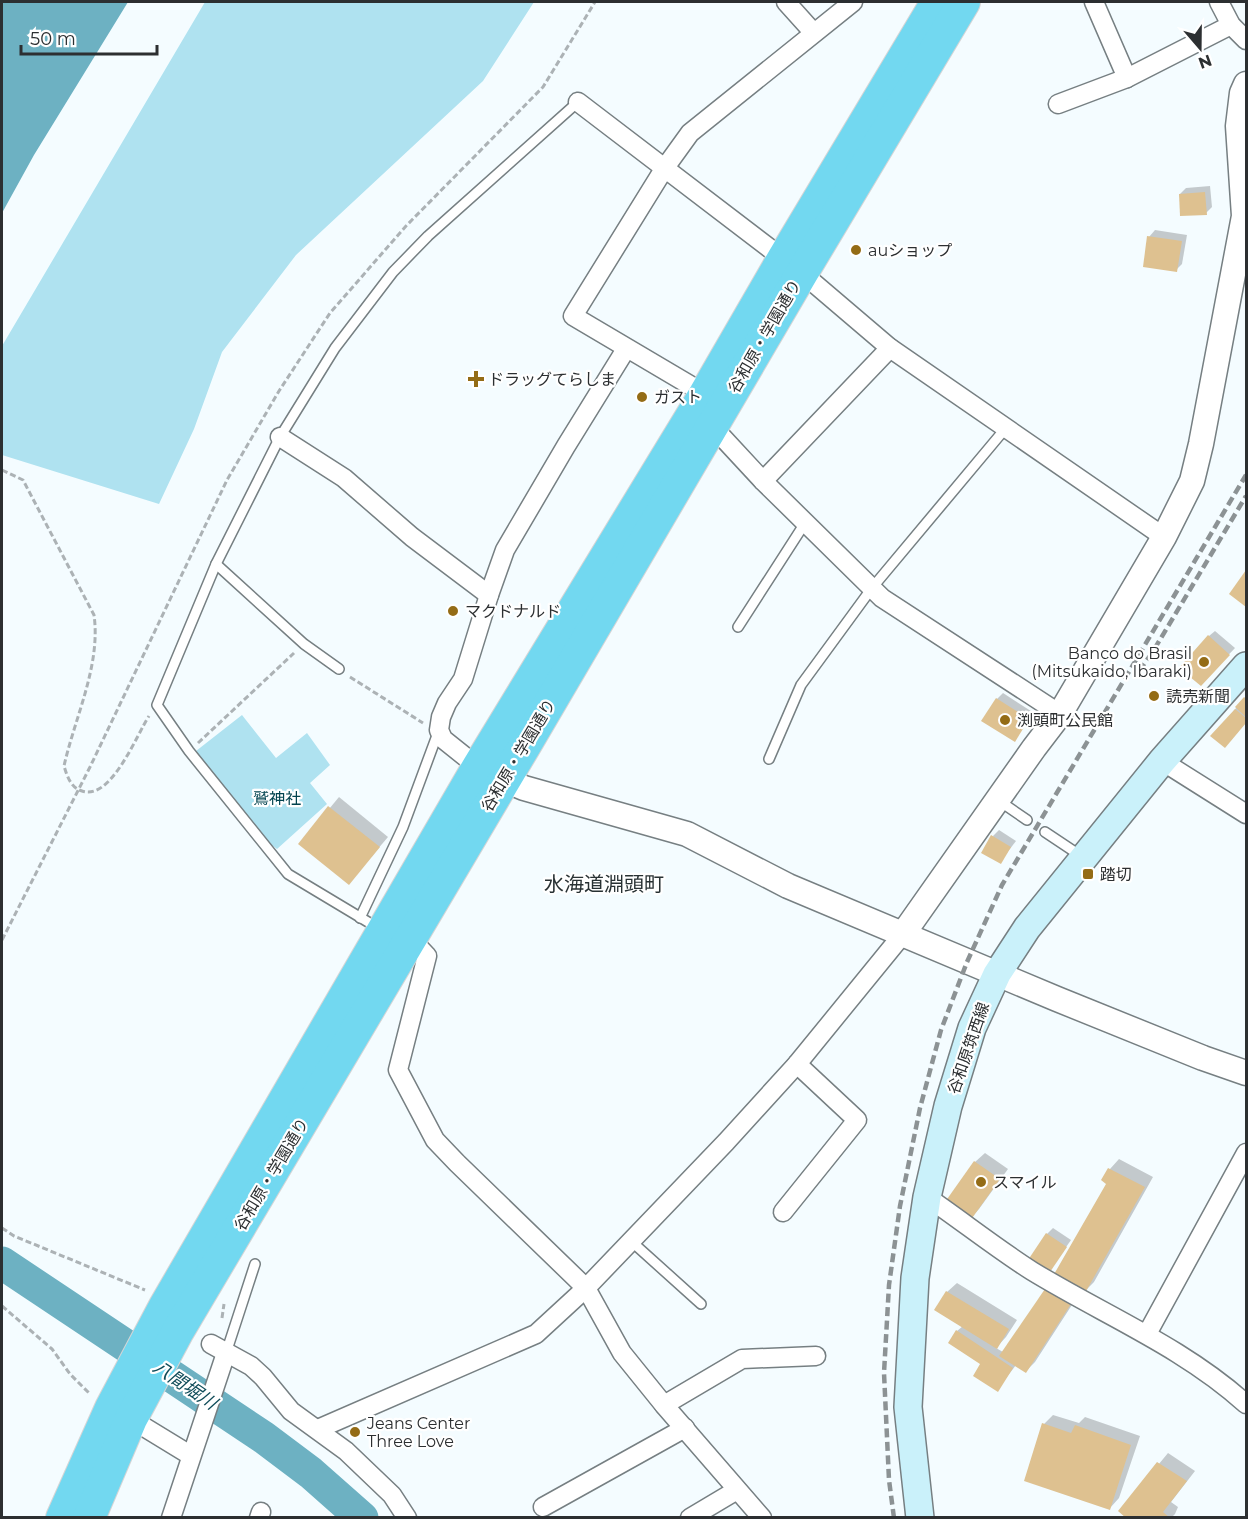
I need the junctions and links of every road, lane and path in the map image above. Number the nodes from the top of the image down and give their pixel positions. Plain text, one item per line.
1 (786, 2) edge
2 (854, 2) edge
3 (937, 2) edge
4 (964, 2) edge
5 (1094, 2) edge
6 (1219, 2) edge
7 (1231, 25) junction
8 (813, 32) junction
9 (1246, 40) edge
10 (1127, 78) junction
11 (1246, 84) edge
12 (578, 102) joint
13 (1058, 104) dead end
14 (664, 169) junction
15 (792, 266) junction
16 (890, 348) junction
17 (626, 349) junction
18 (705, 394) junction
19 (712, 426) junction
20 (1005, 429) junction
21 (280, 436) junction
22 (2, 470) edge
23 (763, 481) junction
24 (805, 523) junction
25 (1164, 537) junction
26 (216, 564) junction
27 (872, 588) junction
28 (489, 594) junction
29 (738, 627) dead end
30 (304, 644) junction
31 (1246, 666) edge
32 (339, 669) joint
33 (156, 705) junction
34 (1060, 714) junction
35 (431, 727) junction
36 (189, 751) junction
37 (769, 759) dead end
38 (1162, 761) junction
39 (491, 774) junction
40 (998, 800) junction
41 (1246, 814) edge
42 (1027, 820) dead end
43 (1045, 832) dead end
44 (1083, 857) junction
45 (384, 929) junction
46 (903, 934) junction
47 (997, 974) junction
48 (797, 1064) junction
49 (1246, 1073) edge
50 (1246, 1153) edge
51 (927, 1197) junction
52 (783, 1212) dead end
53 (2, 1228) edge
54 (631, 1241) junction
55 (255, 1264) dead end
56 (586, 1288) junction
57 (224, 1302) dead end
58 (701, 1304) dead end
59 (2, 1306) edge
60 (168, 1318) junction
61 (1147, 1334) junction
62 (219, 1351) junction
63 (816, 1356) dead end
64 (1246, 1404) edge
65 (664, 1405) junction
66 (125, 1406) junction
67 (685, 1428) junction
68 (318, 1429) junction
69 (193, 1449) junction
70 (737, 1490) junction
71 (543, 1507) dead end
72 (62, 1518) edge
73 (89, 1518) edge
74 (171, 1518) edge
75 (407, 1518) edge
76 (690, 1518) edge
77 (762, 1518) edge
78 (920, 1518) edge

1 - 8 street
2 - 8 street
3 - 15 highway, 谷和原・学園通り
4 - 15 highway, 谷和原・学園通り
5 - 10 street
6 - 7 street
7 - 9 street
7 - 10 street
8 - 14 street
10 - 13 street
11 - 25 street
12 - 14 street
12 - 21 lane
14 - 15 street
14 - 17 street
15 - 16 street
15 - 18 highway, 谷和原・学園通り
15 - 19 highway, 谷和原・学園通り
16 - 20 street
16 - 23 street
17 - 18 street
17 - 28 street
18 - 39 highway, 谷和原・学園通り
19 - 23 street
19 - 39 highway, 谷和原・学園通り
20 - 25 street
20 - 27 lane
21 - 26 lane
21 - 28 street
22 - 33 path
23 - 24 street
24 - 27 street
24 - 29 lane
25 - 34 street
26 - 30 lane
26 - 33 lane
27 - 34 street
27 - 37 lane
28 - 35 street
30 - 32 lane
30 - 36 path
31 - 38 main road, 谷和原筑西線
32 - 35 path
33 - 36 lane
34 - 40 street
35 - 39 street
35 - 45 lane
36 - 45 lane
38 - 41 street
38 - 44 main road, 谷和原筑西線
39 - 45 highway, 谷和原・学園通り
39 - 46 street
40 - 42 lane
40 - 46 street
43 - 44 lane
44 - 47 main road, 谷和原筑西線
45 - 56 street
45 - 60 highway, 谷和原・学園通り
46 - 47 street
46 - 48 street
47 - 49 street
47 - 51 main road, 谷和原筑西線
48 - 52 street
48 - 54 street
50 - 61 street
51 - 61 street
51 - 78 main road, 谷和原筑西線
53 - 60 path
54 - 56 street
54 - 58 lane
55 - 62 lane
56 - 65 street
56 - 68 street
57 - 62 path
59 - 66 path
60 - 66 highway, 谷和原・学園通り
61 - 64 street
62 - 68 street
62 - 69 street
63 - 65 street
65 - 67 street
66 - 69 street
66 - 72 highway, 谷和原・学園通り
66 - 73 highway, 谷和原・学園通り
67 - 70 street
67 - 71 street
68 - 75 street
69 - 74 street
70 - 76 street
70 - 77 street

